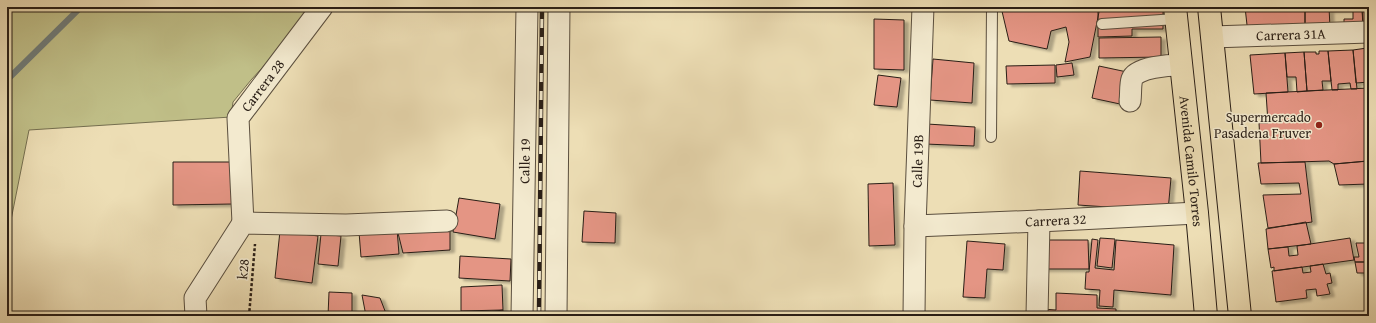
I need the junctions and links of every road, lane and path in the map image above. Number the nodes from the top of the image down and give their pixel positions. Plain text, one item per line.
1 (322, 7) edge
2 (527, 7) edge
3 (559, 7) edge
4 (922, 7) edge
5 (992, 7) edge
6 (1209, 7) edge
7 (1176, 13) edge
8 (1102, 24) dead end
9 (1369, 32) edge
10 (1212, 37) junction
11 (1181, 64) junction
12 (1130, 101) dead end
13 (991, 137) dead end
14 (1197, 213) junction
15 (447, 222) dead end
16 (1038, 222) junction
17 (250, 223) junction
18 (915, 226) junction
19 (196, 316) edge
20 (248, 316) edge
21 (522, 316) edge
22 (556, 316) edge
23 (914, 316) edge
24 (1037, 316) edge
25 (1206, 316) edge
26 (1240, 316) edge

1 - 17 street, Carrera 28
2 - 21 street, Calle 19
3 - 22 street
4 - 18 street, Calle 19B
5 - 13 lane
6 - 10 main road
7 - 8 lane
7 - 11 main road, Avenida Camilo Torres
9 - 10 street, Carrera 31A
10 - 26 main road
11 - 12 street
11 - 14 main road, Avenida Camilo Torres
14 - 16 street, Carrera 32
14 - 25 main road, Avenida Camilo Torres
15 - 17 street
16 - 18 street, Carrera 32
16 - 24 street
17 - 19 street
17 - 20 path, k28
18 - 23 street, Calle 19B

